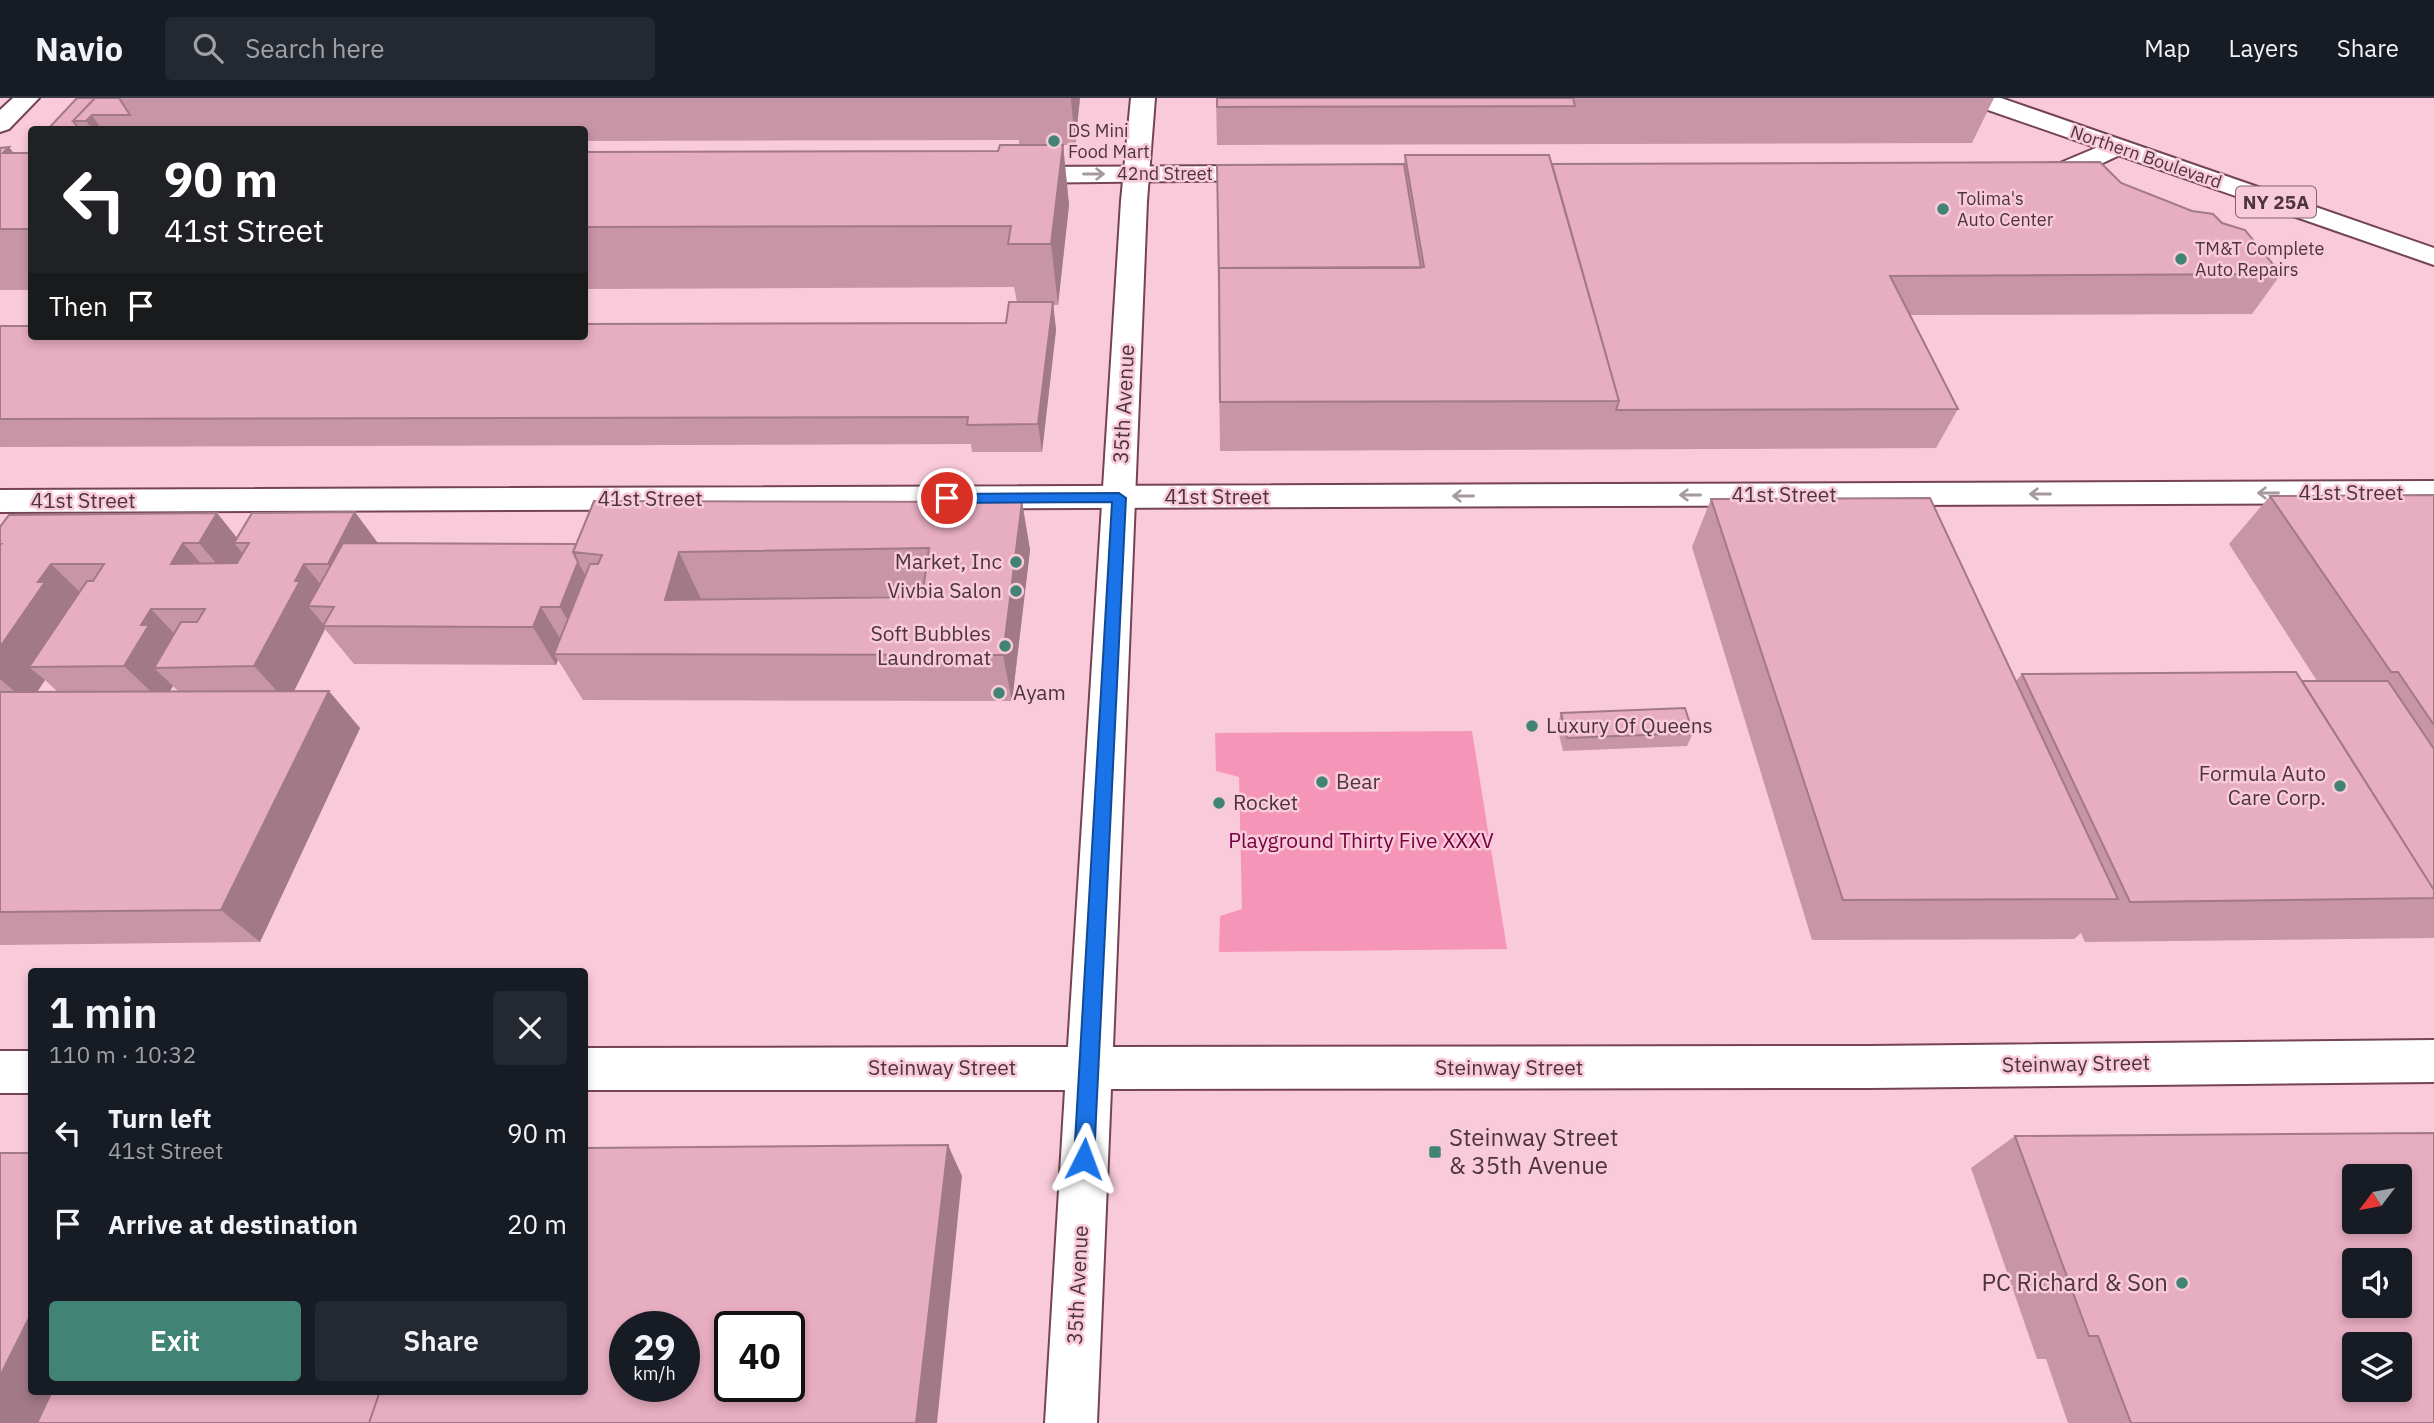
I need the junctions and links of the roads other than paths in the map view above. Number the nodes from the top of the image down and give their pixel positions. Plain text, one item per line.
1 (27, 98) edge
2 (1143, 98) edge
3 (1977, 98) edge
4 (0, 124) edge
5 (2118, 147) junction
6 (2010, 171) edge
7 (1136, 174) junction
8 (1294, 174) edge
9 (984, 175) edge
10 (2434, 257) edge
11 (2434, 492) edge
12 (1119, 498) junction
13 (0, 501) edge
14 (2434, 1061) edge
15 (588, 1069) edge
16 (1089, 1070) junction
17 (0, 1072) edge
18 (28, 1072) edge
19 (1071, 1423) edge

1 - 4 street
2 - 7 street, 35th Avenue
3 - 5 street, Northern Boulevard / NY 25A
5 - 6 street
5 - 10 street, Northern Boulevard / NY 25A
7 - 8 street, 42nd Street
9 -> 7 street, 42nd Street
7 - 12 street, 35th Avenue
11 -> 12 street, 41st Street
12 - 13 street, 41st Street
12 - 16 street, 35th Avenue
14 - 16 street, Steinway Street
15 - 16 street, Steinway Street
16 - 19 street, 35th Avenue
17 - 18 street

